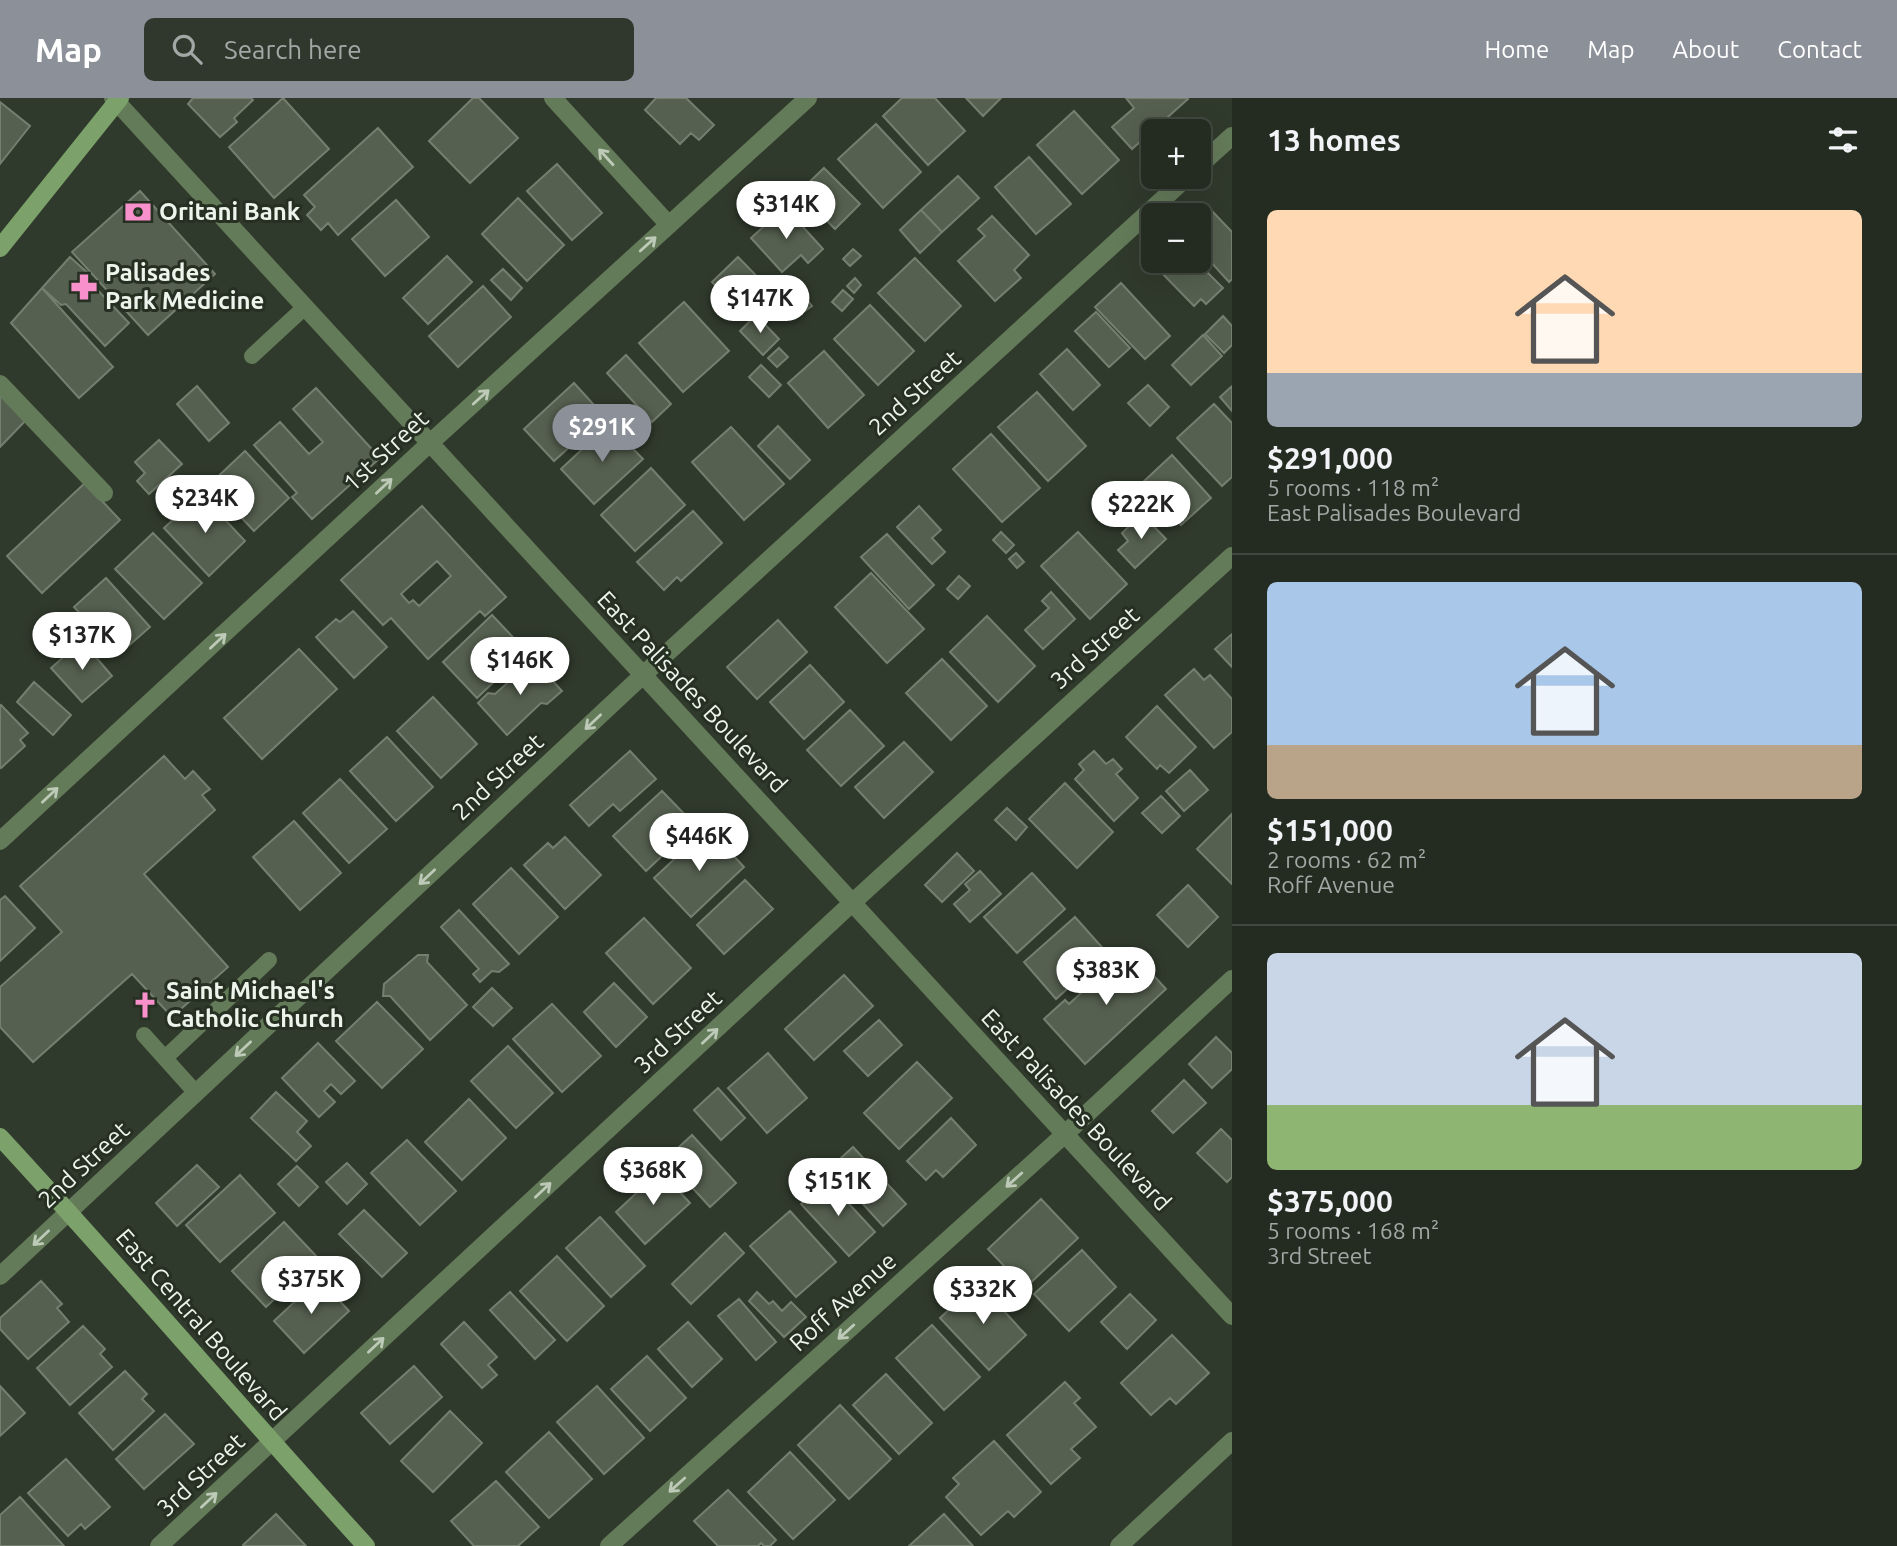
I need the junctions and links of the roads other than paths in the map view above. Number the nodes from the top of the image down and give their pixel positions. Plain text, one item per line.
1 (553, 98) edge
2 (808, 98) edge
3 (116, 99) edge
4 (1232, 136) edge
5 (1211, 155) edge
6 (1174, 189) edge
7 (668, 225) junction
8 (0, 248) edge
9 (305, 307) junction
10 (252, 356) dead end
11 (0, 384) edge
12 (430, 443) junction
13 (104, 493) dead end
14 (1232, 556) edge
15 (643, 675) junction
16 (0, 841) edge
17 (852, 903) junction
18 (270, 960) dead end
19 (1232, 979) edge
20 (144, 1035) dead end
21 (165, 1058) junction
22 (197, 1093) junction
23 (1065, 1134) junction
24 (0, 1137) edge
25 (69, 1212) junction
26 (0, 1276) edge
27 (1232, 1316) edge
28 (1232, 1441) edge
29 (272, 1443) junction
30 (159, 1546) edge
31 (366, 1546) edge
32 (609, 1546) edge
33 (1119, 1546) edge

7 -> 1 street
2 - 7 street, 1st Street
3 - 8 main road
3 - 9 street, East Palisades Boulevard
4 - 5 street
6 - 15 street, 2nd Street
12 -> 7 street, 1st Street
9 - 10 lane
9 - 12 street, East Palisades Boulevard
11 - 13 street
12 - 15 street, East Palisades Boulevard
16 -> 12 street, 1st Street
14 - 17 street, 3rd Street
15 - 17 street, East Palisades Boulevard
15 -> 22 street, 2nd Street
17 - 23 street, East Palisades Boulevard
29 -> 17 street, 3rd Street
18 - 21 lane
19 - 23 street, Roff Avenue
20 - 21 lane
21 - 22 lane
22 - 25 street, 2nd Street
23 - 27 street, East Palisades Boulevard
23 -> 32 street, Roff Avenue
24 - 25 main road, East Central Boulevard
25 -> 26 street, 2nd Street
25 - 29 main road, East Central Boulevard
28 - 33 street
30 -> 29 street, 3rd Street
29 - 31 main road, East Central Boulevard

